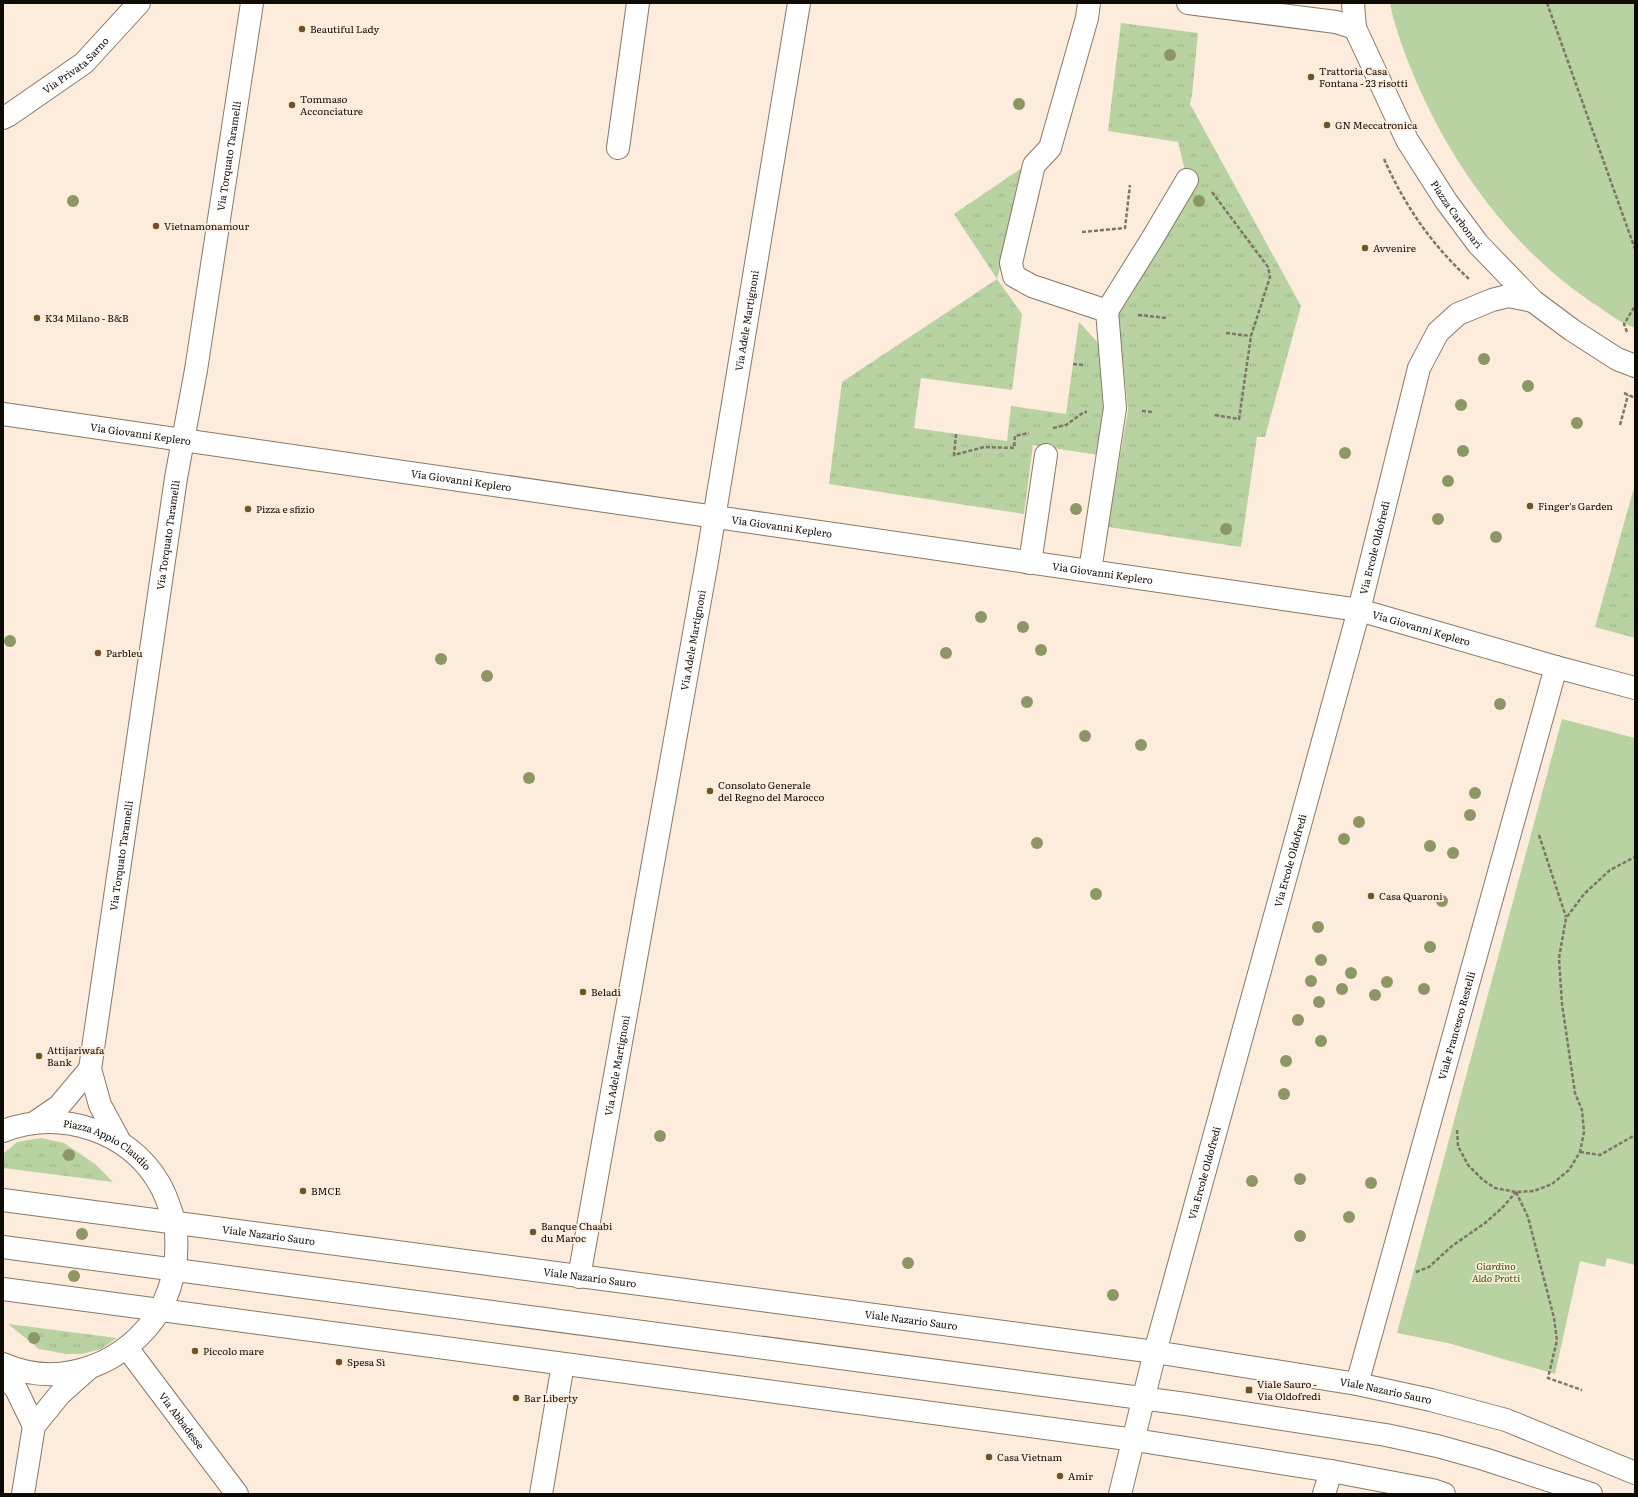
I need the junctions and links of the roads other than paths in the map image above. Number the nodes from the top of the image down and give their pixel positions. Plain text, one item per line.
1 (139, 3) edge
2 (252, 3) edge
3 (638, 3) edge
4 (799, 3) edge
5 (1089, 3) edge
6 (1188, 3) edge
7 (1353, 3) edge
8 (1355, 28) junction
9 (3, 118) edge
10 (618, 148) dead end
11 (1187, 180) road end
12 (1533, 301) junction
13 (1107, 311) junction
14 (1635, 366) edge
15 (3, 414) edge
16 (182, 440) junction
17 (1046, 455) dead end
18 (714, 517) junction
19 (1030, 562) junction
20 (1090, 571) junction
21 (1359, 610) junction
22 (1556, 667) junction
23 (1635, 688) edge
24 (90, 1069) junction
25 (34, 1123) junction
26 (3, 1131) edge
27 (120, 1142) junction
28 (3, 1200) edge
29 (175, 1223) junction
30 (3, 1246) edge
31 (175, 1270) junction
32 (579, 1277) junction
33 (3, 1289) edge
34 (160, 1310) junction
35 (127, 1348) junction
36 (1155, 1352) junction
37 (3, 1364) edge
38 (563, 1364) junction
39 (89, 1368) junction
40 (3, 1374) edge
41 (1357, 1384) junction
42 (1144, 1400) junction
43 (34, 1426) junction
44 (1134, 1440) junction
45 (1331, 1471) junction
46 (1635, 1473) edge
47 (23, 1494) edge
48 (237, 1494) edge
49 (541, 1494) edge
50 (1120, 1494) edge
51 (1324, 1494) edge
52 (1444, 1494) edge
53 (1591, 1494) edge

1 - 9 street, Via Privata Sarno
2 - 16 street, Via Torquato Taramelli
3 - 10 street
4 - 18 street, Via Adele Martignoni
5 - 13 street
6 - 8 street
7 - 8 street, Piazza Carbonari
8 - 12 street, Piazza Carbonari
11 - 13 street
12 - 14 street, Piazza Carbonari
12 - 21 street, Via Ercole Oldofredi
13 - 20 street
15 - 16 street, Via Giovanni Keplero
16 - 18 street, Via Giovanni Keplero
16 - 24 street, Via Torquato Taramelli
17 - 19 street
18 - 19 street, Via Giovanni Keplero
18 - 32 street, Via Adele Martignoni
19 - 20 street, Via Giovanni Keplero
20 - 21 street, Via Giovanni Keplero
21 - 22 street, Via Giovanni Keplero
21 - 36 street, Via Ercole Oldofredi
22 - 23 street, Via Giovanni Keplero
22 - 41 street, Viale Francesco Restelli
24 - 25 street
24 - 27 street, Via Torquato Taramelli
25 - 26 street, Piazza Appio Claudio
25 - 27 street, Piazza Appio Claudio
27 - 29 street, Piazza Appio Claudio
28 - 29 street
29 - 31 street, Piazza Appio Claudio
29 - 32 street, Viale Nazario Sauro
30 - 31 street
31 - 34 street, Piazza Appio Claudio
31 - 42 street
32 - 36 street, Viale Nazario Sauro
33 - 34 street
34 - 35 street, Piazza Appio Claudio
34 - 38 street
35 - 39 street, Piazza Appio Claudio
35 - 48 street, Via Abbadesse
36 - 41 street, Viale Nazario Sauro
36 - 42 street, Via Ercole Oldofredi
37 - 39 street, Piazza Appio Claudio
38 - 44 street
38 - 49 street
39 - 43 street
40 - 43 street
41 - 46 street, Viale Nazario Sauro
42 - 44 street, Via Ercole Oldofredi
42 - 53 street
43 - 47 street
44 - 45 street
44 - 50 street, Via Ercole Oldofredi
45 - 51 street
45 - 52 street

